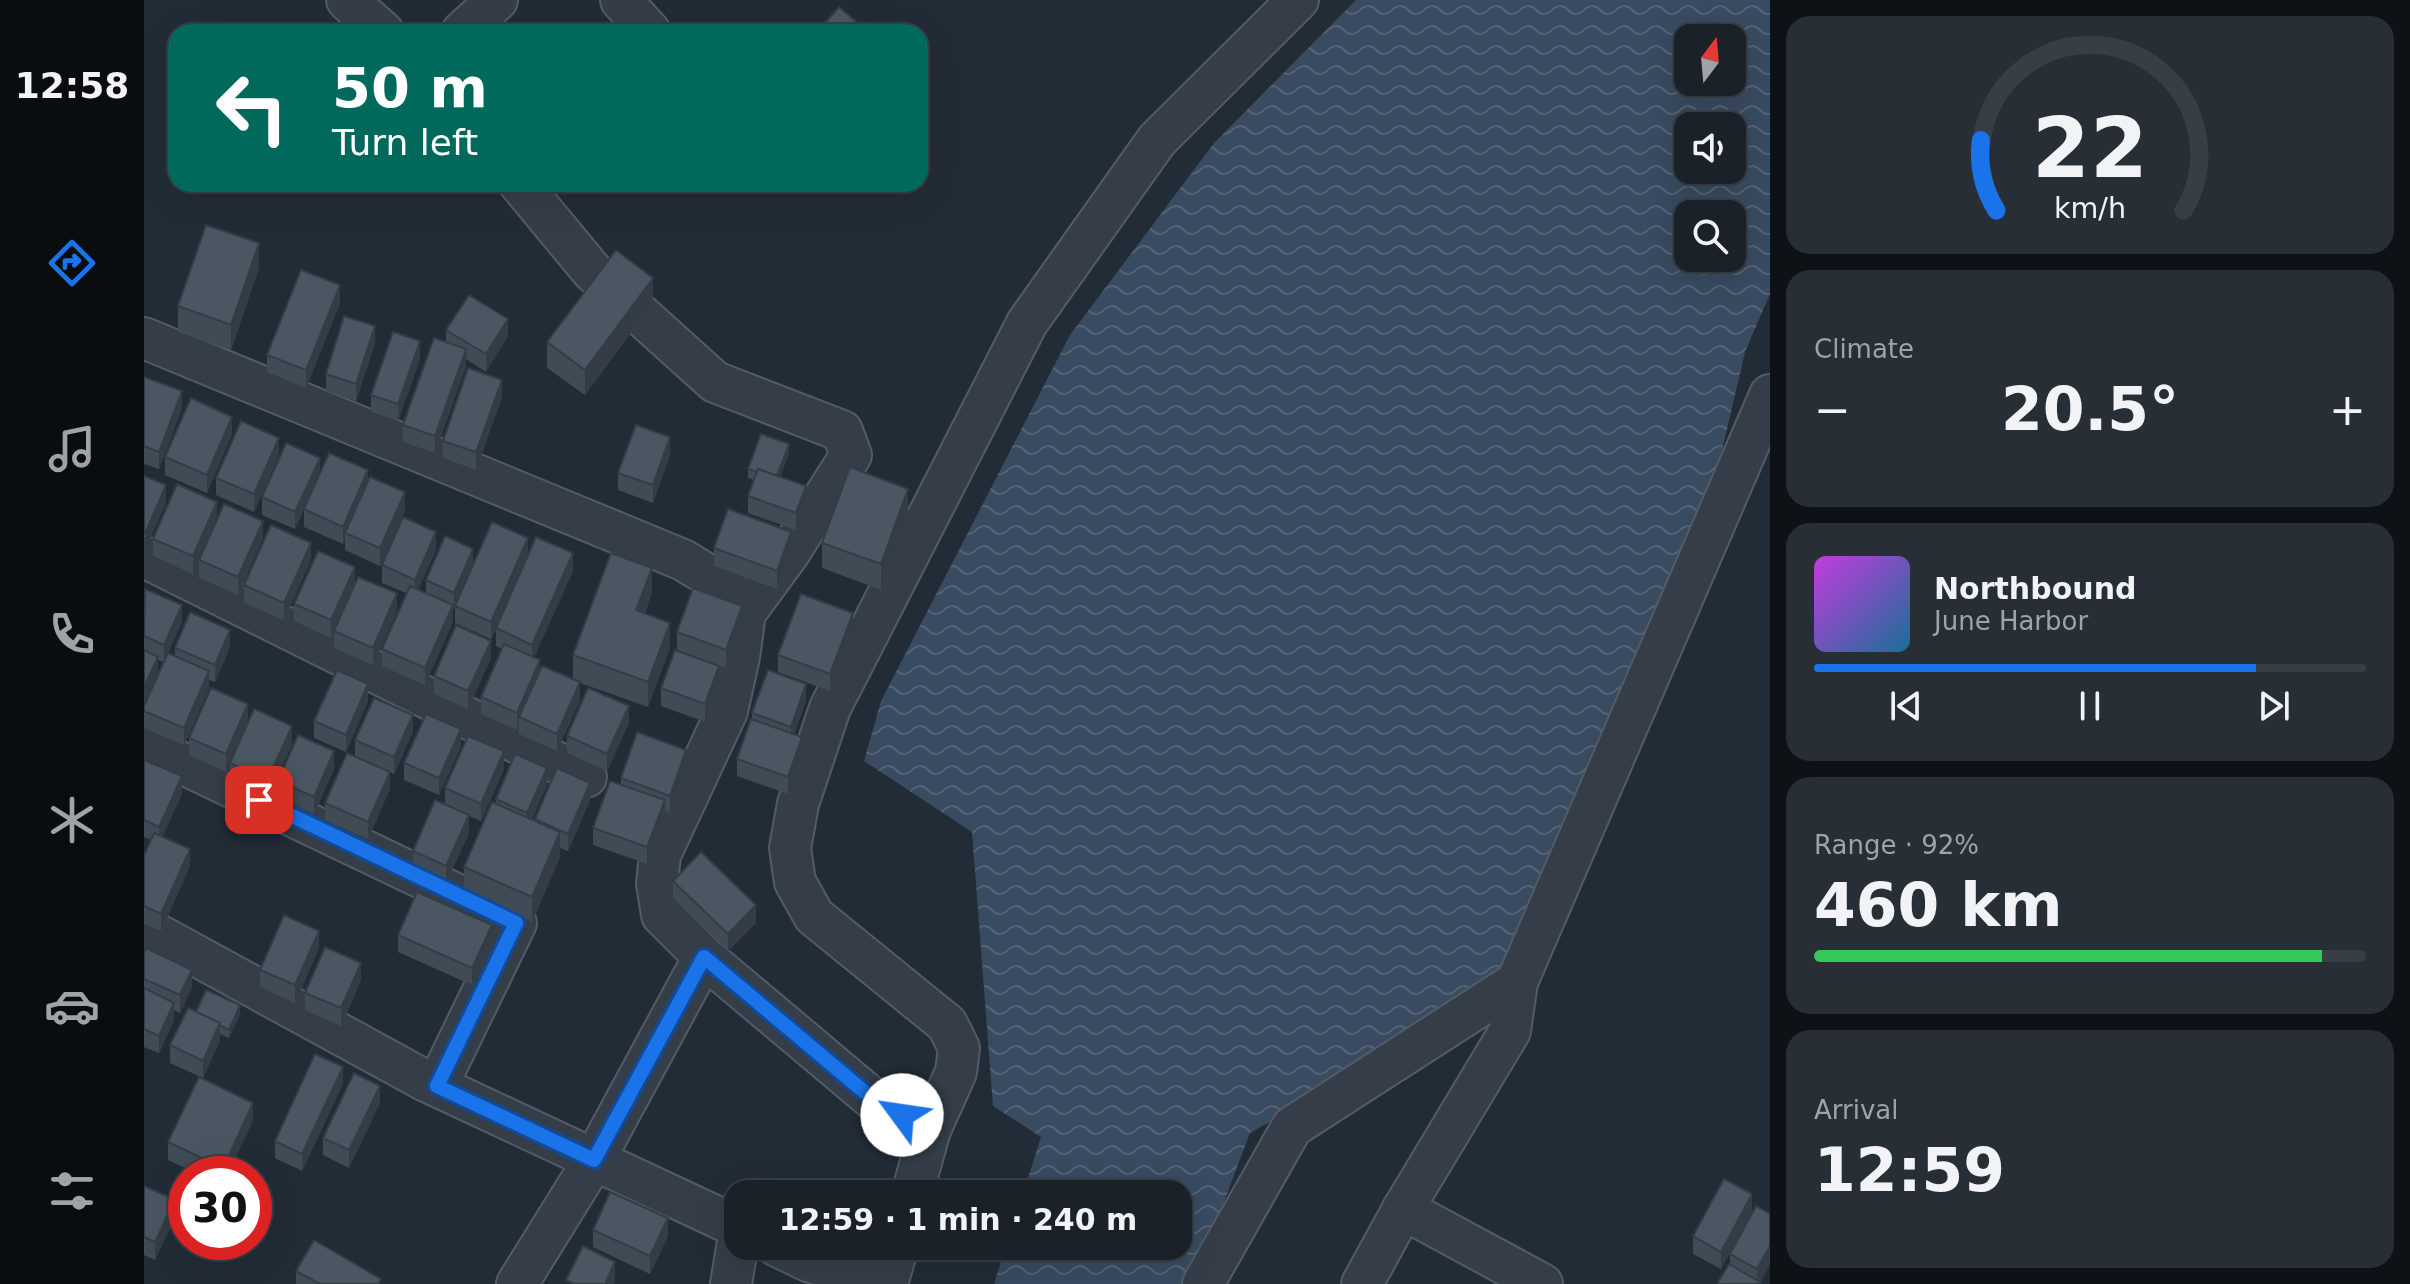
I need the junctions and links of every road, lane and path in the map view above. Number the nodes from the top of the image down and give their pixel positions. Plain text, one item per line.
1 (347, 0) edge
2 (497, 0) edge
3 (621, 0) edge
4 (1298, 0) edge
5 (374, 24) edge
6 (471, 24) edge
7 (643, 24) edge
8 (527, 192) edge
9 (144, 338) edge
10 (1770, 395) edge
11 (144, 557) edge
12 (745, 613) junction
13 (144, 745) edge
14 (586, 777) edge
15 (144, 927) edge
16 (704, 957) junction
17 (1517, 982) junction
18 (437, 1086) junction
19 (930, 1130) junction
20 (594, 1160) junction
21 (916, 1180) edge
22 (1403, 1209) junction
23 (724, 1220) edge
24 (735, 1260) edge
25 (806, 1260) edge
26 (889, 1260) edge
27 (873, 1283) edge
28 (517, 1284) edge
29 (731, 1284) edge
30 (1203, 1284) edge
31 (1362, 1284) edge
32 (1542, 1284) edge

1 - 5 street
2 - 6 street
3 - 7 street
4 - 19 street
8 - 12 street
9 - 12 street
10 - 17 street
11 - 14 street
12 - 16 street
13 - 18 street
15 - 18 street
16 - 19 street
16 - 20 street
17 - 22 street
17 - 30 street
18 - 20 street
19 - 21 street
20 - 23 street
20 - 28 street
22 - 31 street
22 - 32 street
24 - 29 street
25 - 27 street
26 - 27 street

